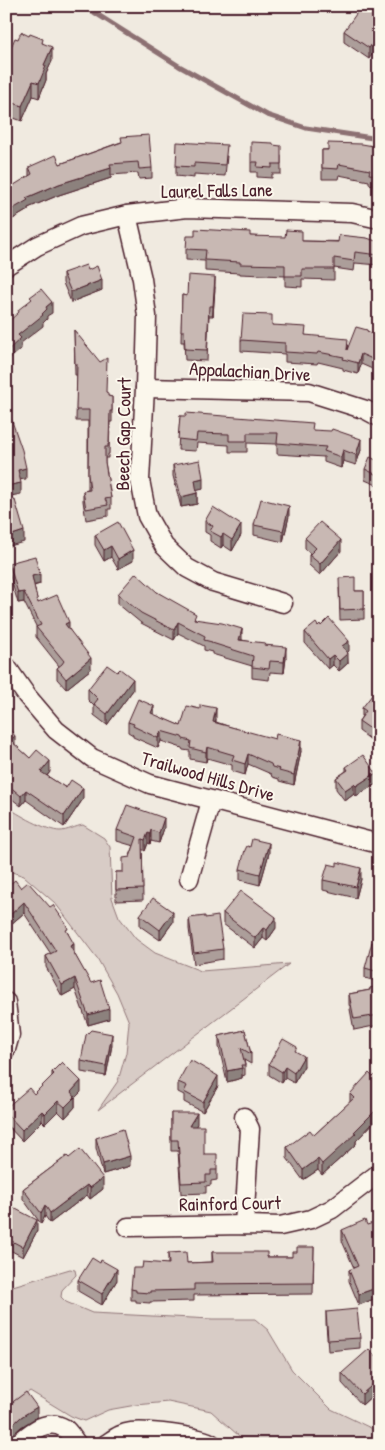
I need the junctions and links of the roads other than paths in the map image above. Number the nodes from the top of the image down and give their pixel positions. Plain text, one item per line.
1 (127, 215) junction
2 (379, 219) edge
3 (6, 266) edge
4 (145, 388) junction
5 (379, 417) edge
6 (283, 603) dead end
7 (6, 666) edge
8 (211, 801) junction
9 (379, 844) edge
10 (189, 879) dead end
11 (6, 1002) edge
12 (6, 1049) edge
13 (244, 1117) dead end
14 (376, 1181) edge
15 (244, 1225) junction
16 (128, 1226) dead end
17 (17, 1444) edge
18 (77, 1444) edge
19 (106, 1444) edge
20 (212, 1444) edge

1 - 2 street, Laurel Falls Lane
1 - 3 street, Laurel Falls Lane
1 - 4 street, Beech Gap Court
4 - 5 street, Appalachian Drive
4 - 6 street, Beech Gap Court
7 - 8 street, Trailwood Hills Drive
8 - 9 street, Trailwood Hills Drive
8 - 10 street
11 - 12 street
13 - 15 street
14 - 15 street, Rainford Court
15 - 16 street, Rainford Court
17 - 18 street
19 - 20 street

